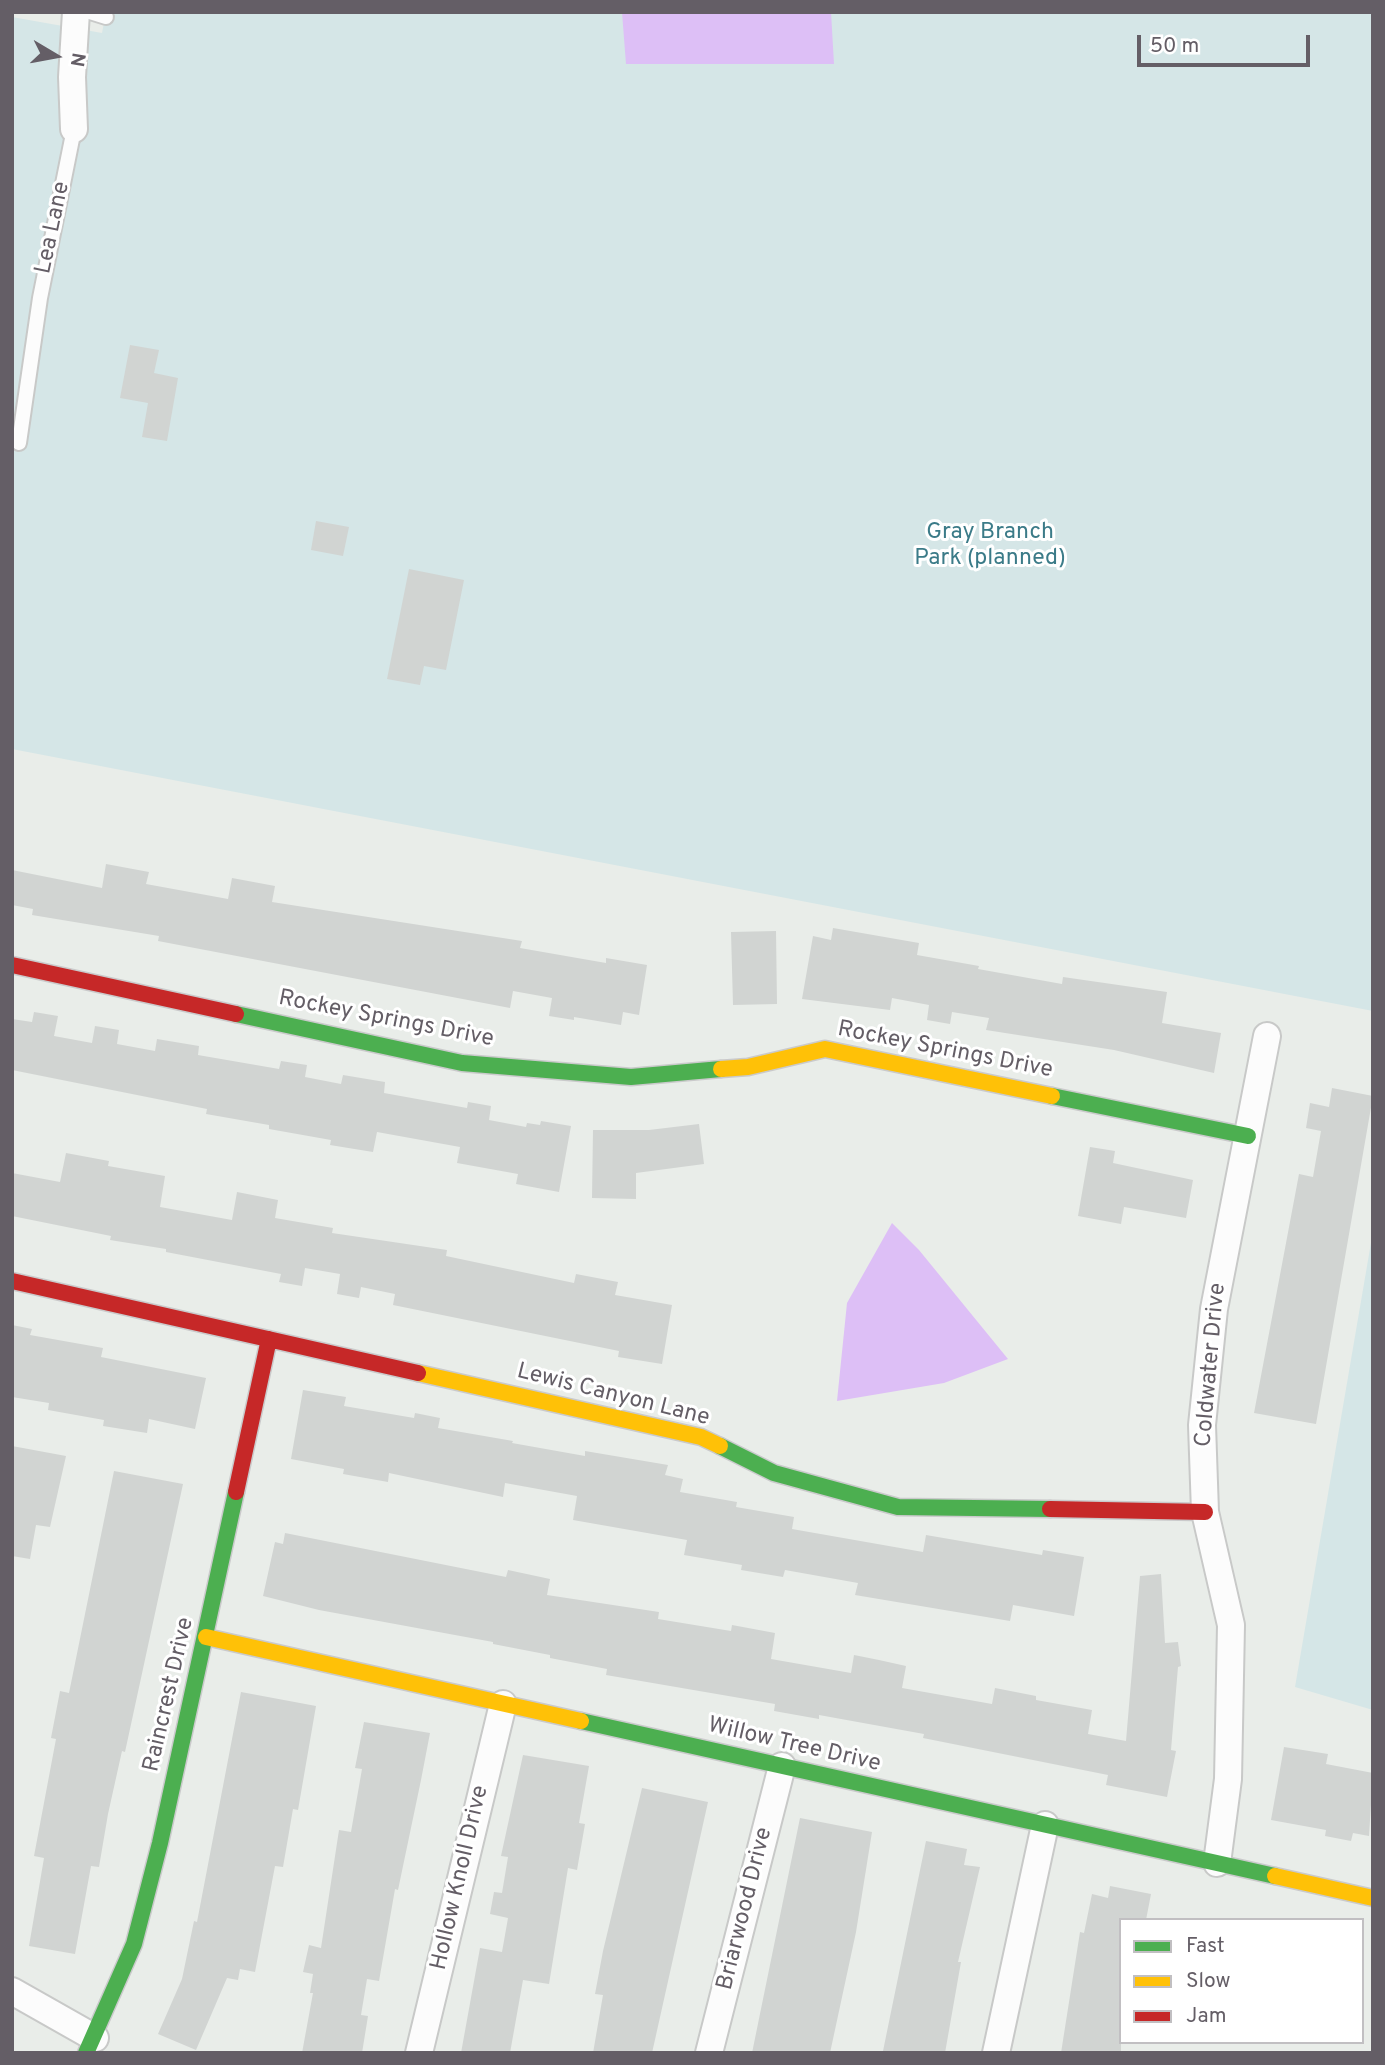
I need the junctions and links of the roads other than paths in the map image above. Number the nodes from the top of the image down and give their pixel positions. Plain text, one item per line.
1 (76, 12) edge
2 (90, 12) edge
3 (106, 17) dead end
4 (74, 129) joint
5 (19, 443) dead end
6 (12, 965) edge
7 (1267, 1036) dead end
8 (1248, 1136) junction
9 (12, 1281) edge
10 (269, 1339) junction
11 (1205, 1512) junction
12 (206, 1637) junction
13 (503, 1704) junction
14 (782, 1766) junction
15 (1045, 1825) junction
16 (1217, 1863) junction
17 (1373, 1898) edge
18 (12, 1991) edge
19 (91, 2045) edge
20 (419, 2053) edge
21 (709, 2053) edge
22 (996, 2053) edge

1 - 4 street, Lea Lane
2 - 3 lane
4 - 5 lane, Lea Lane
6 - 8 street, Rockey Springs Drive
7 - 8 street, Coldwater Drive
8 - 11 street, Coldwater Drive
9 - 10 street, Lewis Canyon Lane
10 - 11 street, Lewis Canyon Lane
10 - 12 street, Raincrest Drive
11 - 16 street, Coldwater Drive
12 - 13 street, Willow Tree Drive
12 - 19 street, Raincrest Drive
13 - 14 street, Willow Tree Drive
13 - 20 street, Hollow Knoll Drive
14 - 15 street, Willow Tree Drive
14 - 21 street, Briarwood Drive
15 - 16 street, Willow Tree Drive
15 - 22 street
16 - 17 street, Willow Tree Drive
18 - 19 street

